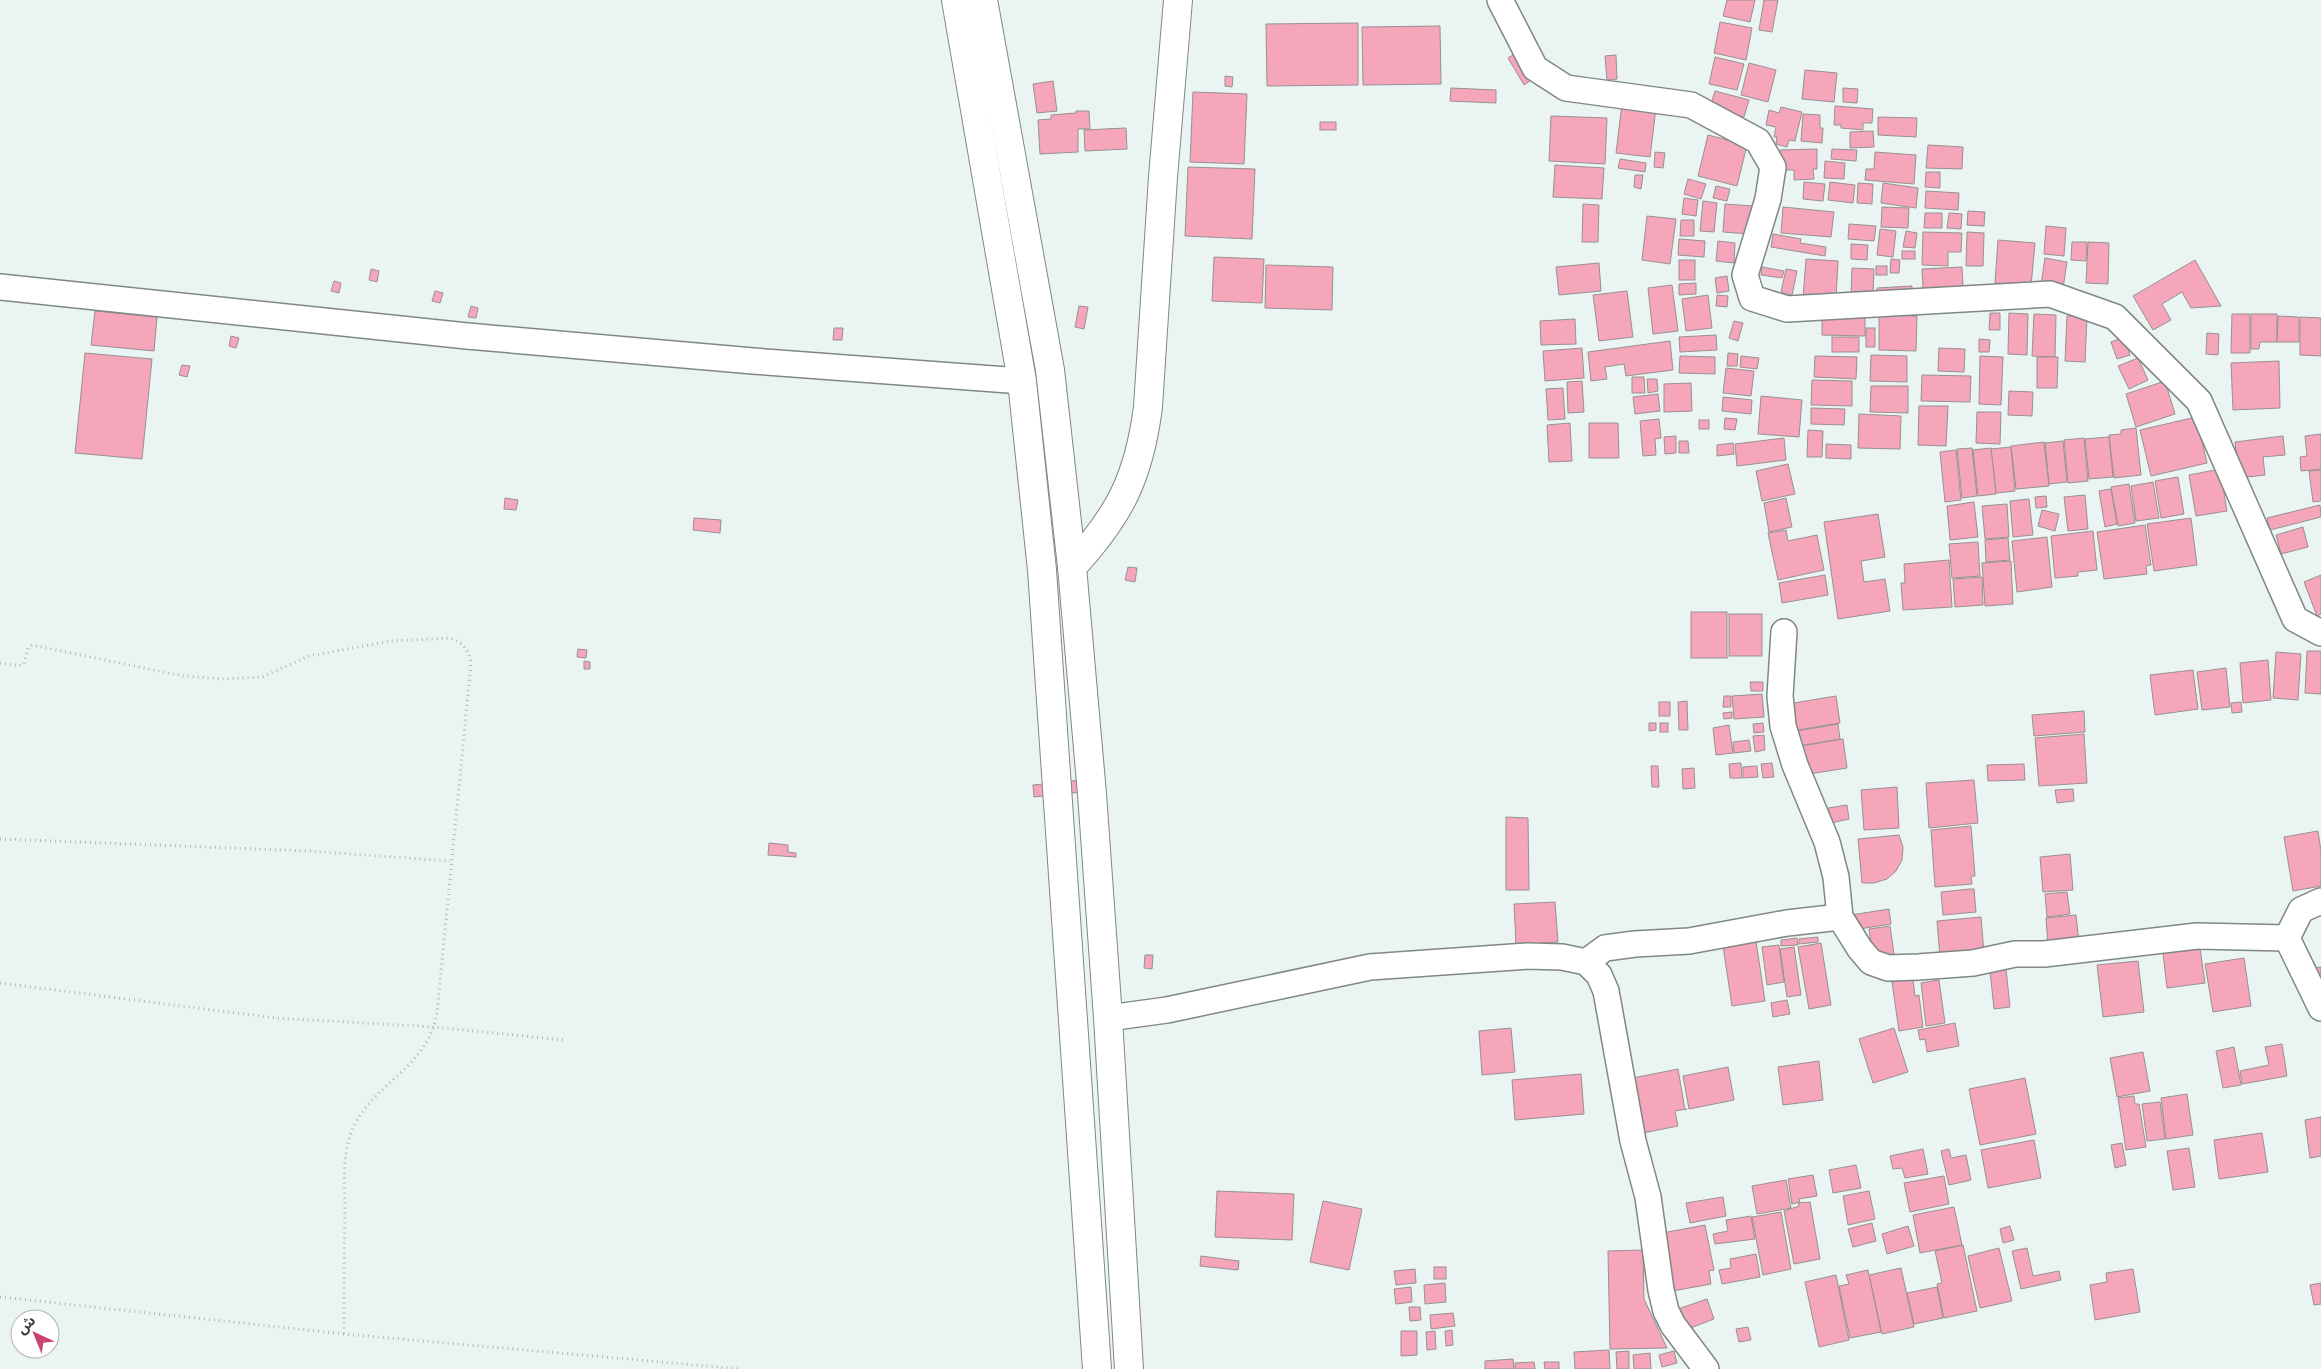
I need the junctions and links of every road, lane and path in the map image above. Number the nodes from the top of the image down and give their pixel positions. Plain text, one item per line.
1 (956, 0) edge
2 (983, 0) edge
3 (1178, 0) edge
4 (1500, 0) edge
5 (0, 287) edge
6 (1022, 382) junction
7 (1072, 567) junction
8 (1042, 570) junction
9 (1784, 632) dead end
10 (2321, 633) edge
11 (0, 663) edge
12 (0, 839) edge
13 (450, 861) junction
14 (2321, 901) edge
15 (1840, 917) junction
16 (2287, 938) junction
17 (1586, 962) junction
18 (0, 983) edge
19 (2321, 1008) edge
20 (1108, 1018) junction
21 (434, 1027) junction
22 (564, 1040) dead end
23 (1120, 1237) junction
24 (1089, 1240) junction
25 (0, 1297) edge
26 (344, 1334) junction
27 (741, 1369) edge
28 (1097, 1369) edge
29 (1129, 1369) edge
30 (1706, 1369) edge

1 - 6 main road
2 - 7 main road
3 - 7 main road
4 - 10 street
5 - 6 street
6 - 8 main road
7 - 8 main road
7 - 20 main road
8 - 24 main road
9 - 15 street
11 - 13 path
12 - 13 path
13 - 21 path
14 - 16 street
15 - 16 street
15 - 17 street
16 - 19 street
17 - 20 street
17 - 30 street
18 - 21 path
20 - 23 main road
21 - 22 path
21 - 26 path
23 - 24 main road
23 - 29 main road
24 - 28 main road
25 - 26 path
26 - 27 path

